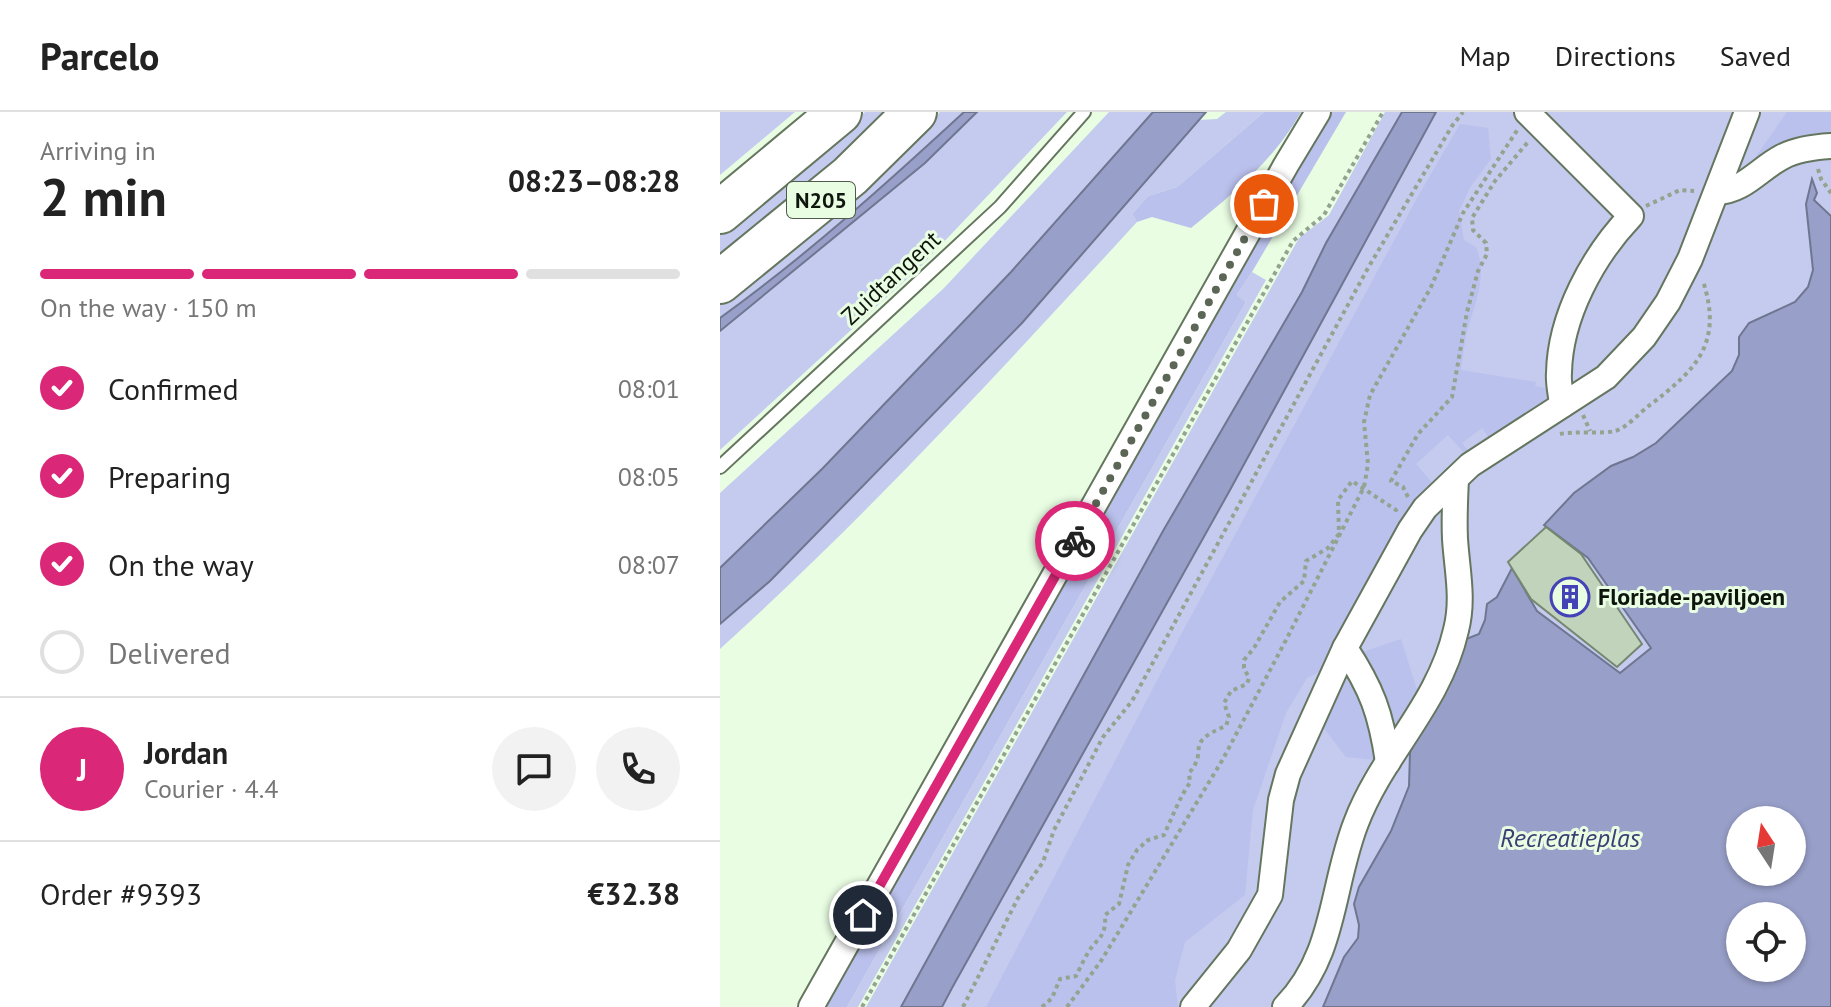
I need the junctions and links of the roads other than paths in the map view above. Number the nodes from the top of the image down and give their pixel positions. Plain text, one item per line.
1 (840, 112) edge
2 (915, 112) edge
3 (1084, 112) edge
4 (1318, 112) edge
5 (1747, 112) edge
6 (1531, 115) edge
7 (1821, 147) edge
8 (1717, 192) junction
9 (720, 212) edge
10 (720, 282) edge
11 (1562, 405) junction
12 (720, 467) edge
13 (1456, 479) junction
14 (1461, 590) junction
15 (1484, 601) dead end
16 (1345, 648) junction
17 (1388, 762) junction
18 (811, 1007) edge
19 (1193, 1007) edge
20 (1285, 1007) edge

1 - 9 highway, N205
2 - 10 highway, N205
3 - 12 lane, Zuidtangent
4 - 18 street
5 - 8 street
6 - 11 street
7 - 8 street
8 - 11 street
11 - 13 street
13 - 14 street
13 - 16 street
14 - 15 street
14 - 17 street
16 - 17 street
16 - 19 street
17 - 20 street

